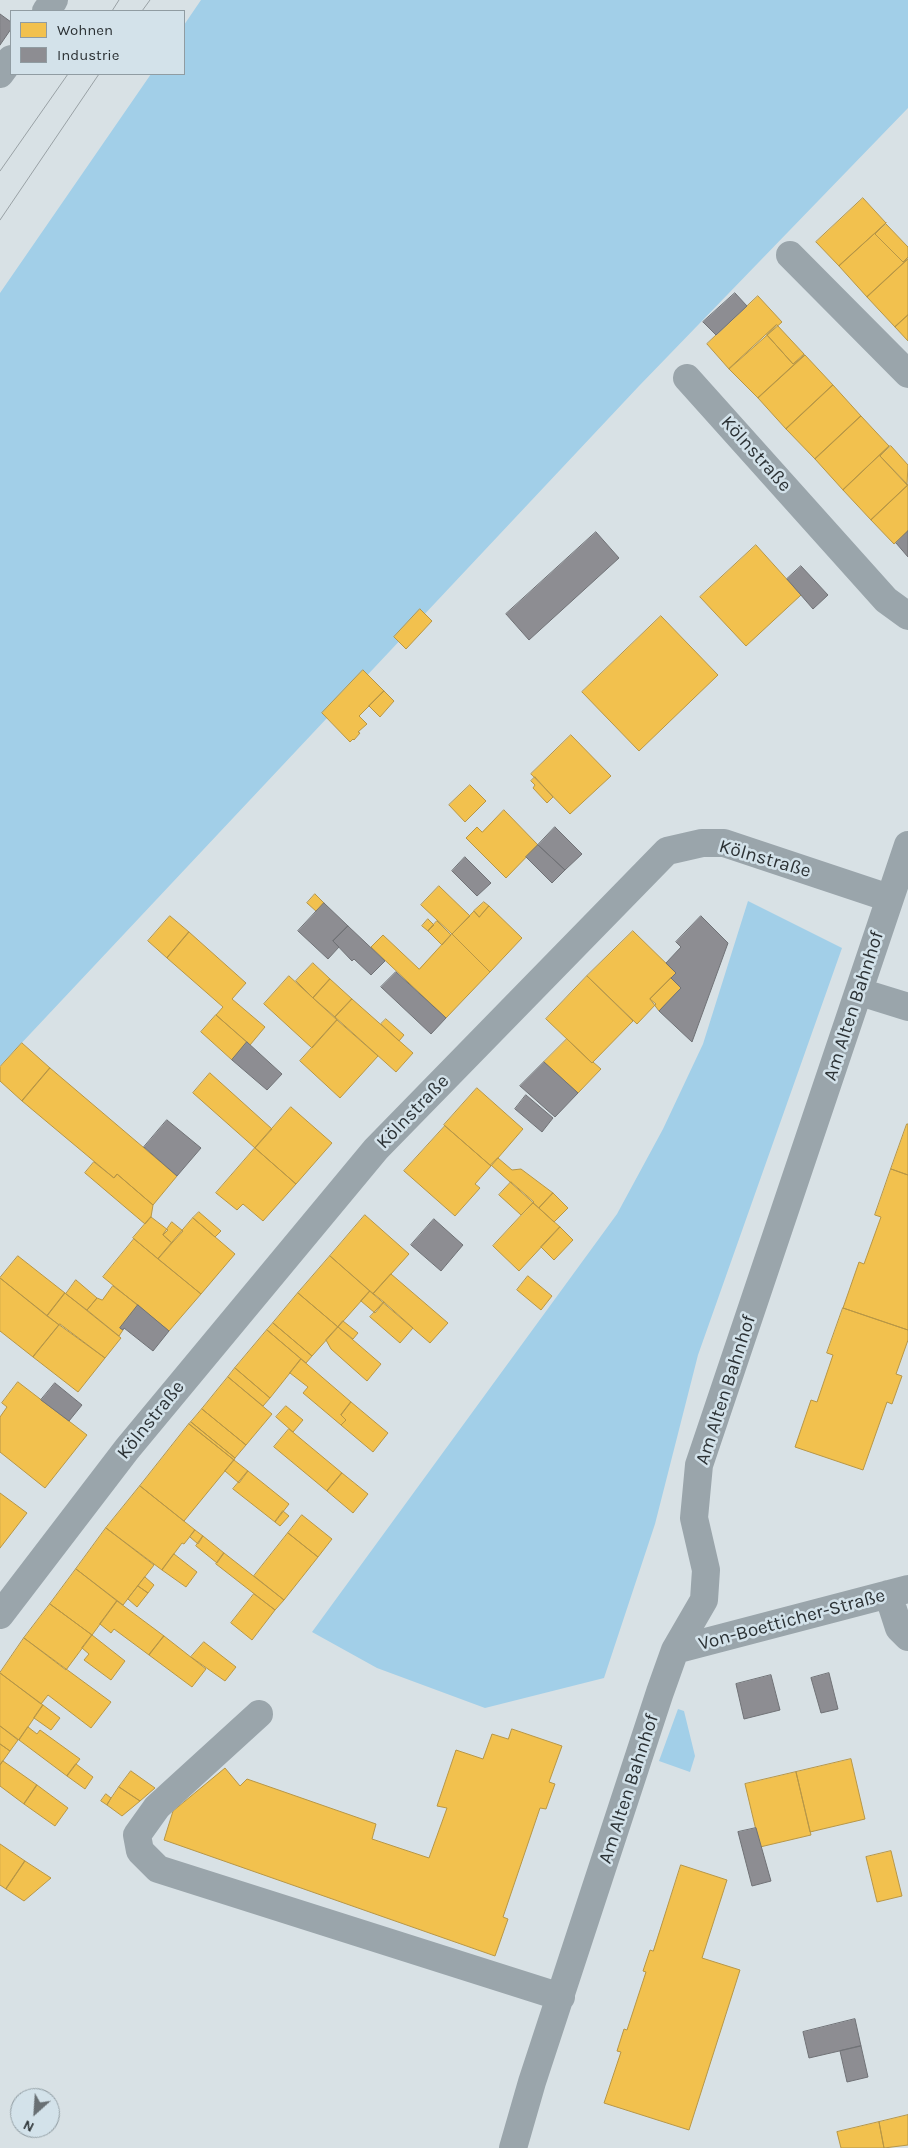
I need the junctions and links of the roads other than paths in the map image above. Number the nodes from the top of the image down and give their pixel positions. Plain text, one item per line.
1 (10, 60) edge
2 (0, 74) edge
3 (790, 255) dead end
4 (908, 374) edge
5 (687, 378) dead end
6 (908, 616) edge
7 (908, 845) edge
8 (889, 898) junction
9 (860, 992) junction
10 (908, 1008) edge
11 (898, 1592) edge
12 (0, 1615) edge
13 (908, 1637) edge
14 (675, 1650) junction
15 (259, 1714) dead end
16 (561, 1997) junction
17 (513, 2148) edge

1 - 2 street
3 - 4 street
5 - 6 street, Kölnstraße
7 - 8 street
8 - 9 street, Am Alten Bahnhof
8 - 12 street, Kölnstraße
9 - 10 street
9 - 14 street, Am Alten Bahnhof
11 - 13 street
11 - 14 street, Von-Boetticher-Straße
14 - 16 street, Am Alten Bahnhof
15 - 16 street
16 - 17 street, Am Alten Bahnhof

